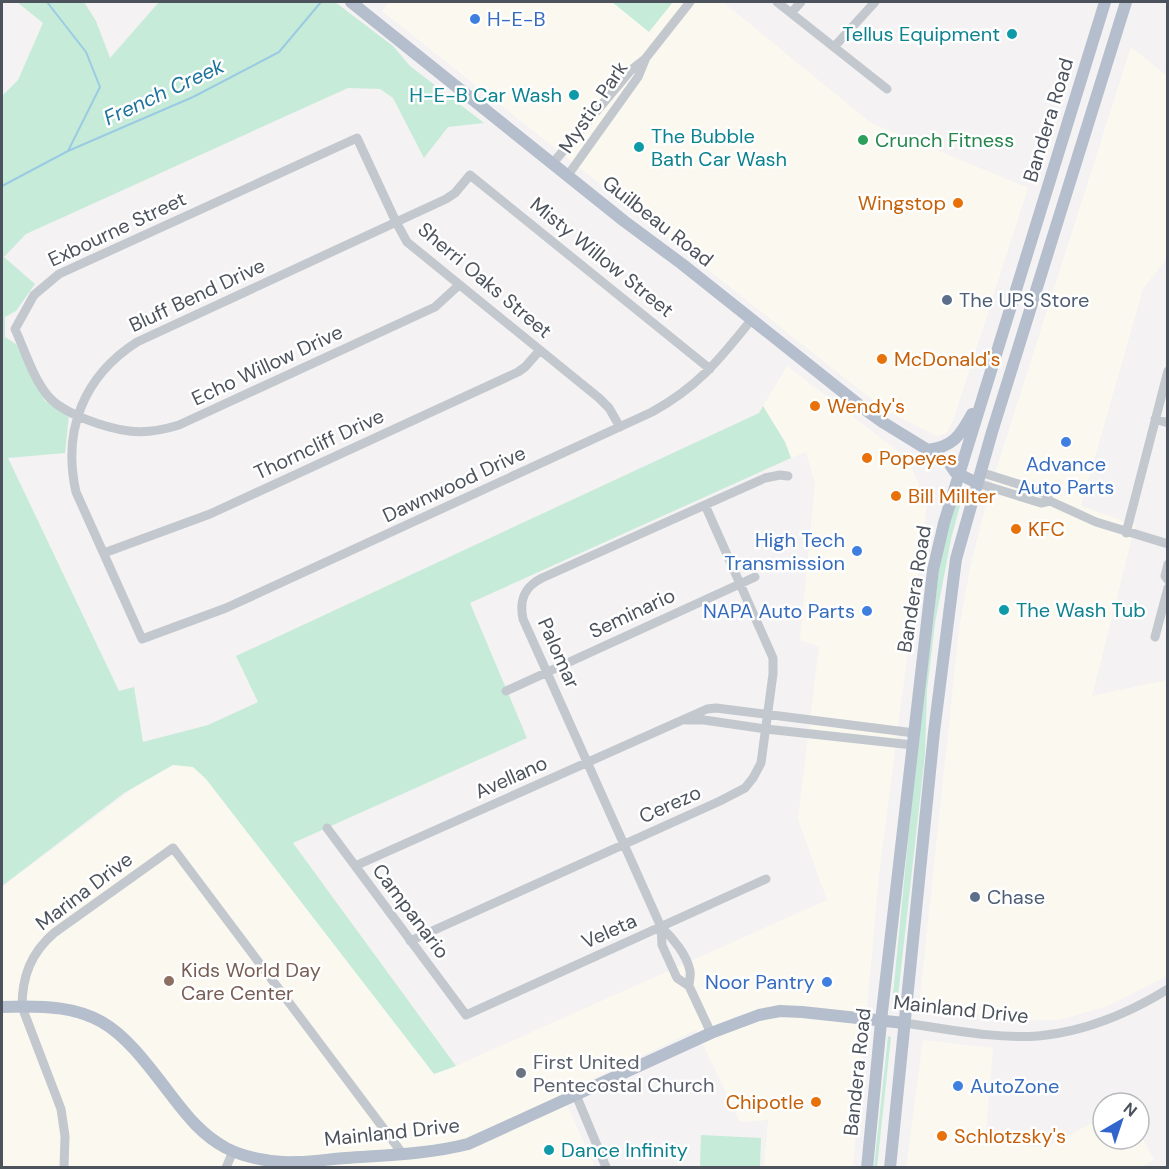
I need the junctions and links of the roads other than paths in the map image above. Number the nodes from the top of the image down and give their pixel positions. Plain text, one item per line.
1 (690, 2) edge
2 (777, 2) edge
3 (801, 2) edge
4 (875, 2) edge
5 (1105, 2) edge
6 (1126, 2) edge
7 (355, 5) edge
8 (791, 12) junction
9 (834, 47) junction
10 (645, 58) junction
11 (887, 89) dead end
12 (357, 138) joint
13 (553, 163) junction
14 (470, 175) joint
15 (568, 175) junction
16 (396, 222) junction
17 (459, 285) junction
18 (752, 320) junction
19 (540, 350) junction
20 (710, 369) junction
21 (1167, 371) edge
22 (983, 394) junction
23 (78, 416) junction
24 (1155, 419) junction
25 (1167, 423) edge
26 (620, 427) junction
27 (927, 450) junction
28 (960, 469) junction
29 (789, 476) dead end
30 (979, 477) junction
31 (705, 505) junction
32 (1126, 533) junction
33 (1167, 544) edge
34 (104, 553) junction
35 (1167, 565) edge
36 (755, 577) dead end
37 (1167, 580) edge
38 (741, 583) junction
39 (1167, 588) edge
40 (1155, 637) dead end
41 (142, 639) joint
42 (548, 672) junction
43 (506, 691) dead end
44 (766, 716) junction
45 (798, 719) junction
46 (681, 720) junction
47 (830, 723) junction
48 (765, 729) junction
49 (795, 732) junction
50 (828, 736) junction
51 (913, 739) junction
52 (587, 762) junction
53 (327, 828) dead end
54 (624, 844) junction
55 (355, 866) junction
56 (766, 879) dead end
57 (661, 927) junction
58 (410, 941) junction
59 (680, 949) junction
60 (667, 956) junction
61 (689, 986) junction
62 (1167, 989) edge
63 (22, 1007) junction
64 (2, 1008) edge
65 (466, 1015) joint
66 (881, 1020) junction
67 (904, 1023) junction
68 (711, 1033) junction
69 (576, 1095) junction
70 (233, 1151) junction
71 (402, 1153) junction
72 (64, 1167) edge
73 (226, 1167) edge
74 (606, 1167) edge
75 (867, 1167) edge
76 (890, 1167) edge

1 - 10 street, Mystic Park
2 - 8 street
3 - 8 street
4 - 9 street
5 - 22 main road, Bandera Road
6 - 30 main road, Bandera Road
7 - 13 main road, Guilbeau Road
8 - 9 street
9 - 11 street
10 - 13 street, Mystic Park
10 - 15 street, Mystic Park
12 - 16 street, Sherri Oaks Street
12 - 23 street, Exbourne Street
13 - 15 main road, Guilbeau Road
14 - 16 street, Bluff Bend Drive
14 - 20 street, Misty Willow Street
15 - 18 main road, Guilbeau Road
16 - 17 street, Sherri Oaks Street
16 - 23 street, Bluff Bend Drive
17 - 19 street, Sherri Oaks Street
17 - 23 street, Echo Willow Drive
18 - 20 street, Dawnwood Drive
18 - 27 main road, Guilbeau Road
19 - 26 street, Sherri Oaks Street
19 - 34 street, Thorncliff Drive
20 - 26 street, Dawnwood Drive
21 - 24 street
22 - 27 main road
22 - 28 main road, Bandera Road
23 - 34 street, Bluff Bend Drive
24 - 25 street
24 - 32 street
26 - 41 street, Dawnwood Drive
27 - 28 main road, Guilbeau Road
28 - 30 main road
28 - 51 main road, Bandera Road
29 - 31 street, Palomar
30 - 32 street
30 - 67 main road, Bandera Road
31 - 38 street, Cerezo
31 - 42 street, Palomar
32 - 33 street
34 - 41 street, Bluff Bend Drive
35 - 37 street
36 - 38 street
38 - 42 street, Seminario
38 - 44 street, Cerezo
39 - 40 street
42 - 43 street, Seminario
42 - 52 street, Palomar
44 - 45 street, Avellano
44 - 46 street, Avellano
44 - 48 street, Cerezo
45 - 47 street, Avellano
45 - 49 street
46 - 48 street, Avellano
46 - 52 street, Avellano
47 - 50 street
47 - 51 street, Avellano
48 - 49 street, Avellano
48 - 54 street, Cerezo
49 - 50 street, Avellano
50 - 51 street, Avellano
51 - 66 main road, Bandera Road
52 - 54 street, Palomar
52 - 55 street, Avellano
53 - 55 street, Campanario
54 - 57 street, Palomar
54 - 58 street, Cerezo
55 - 58 street, Campanario
56 - 57 street, Veleta
57 - 59 street, Palomar
57 - 60 street, Palomar
57 - 65 street, Veleta
58 - 65 street, Campanario
59 - 60 street
59 - 61 street, Palomar
60 - 61 street, Palomar
61 - 68 street, Palomar
62 - 67 street, Mainland Drive
63 - 64 main road, Mainland Drive
63 - 70 main road, Mainland Drive
63 - 71 street, Marina Drive
63 - 72 street
66 - 67 main road, Mainland Drive
66 - 68 main road, Mainland Drive
66 - 75 main road, Bandera Road
67 - 76 main road, Bandera Road
68 - 69 main road, Mainland Drive
69 - 71 main road, Mainland Drive
69 - 74 street
70 - 71 main road, Mainland Drive
70 - 73 street

